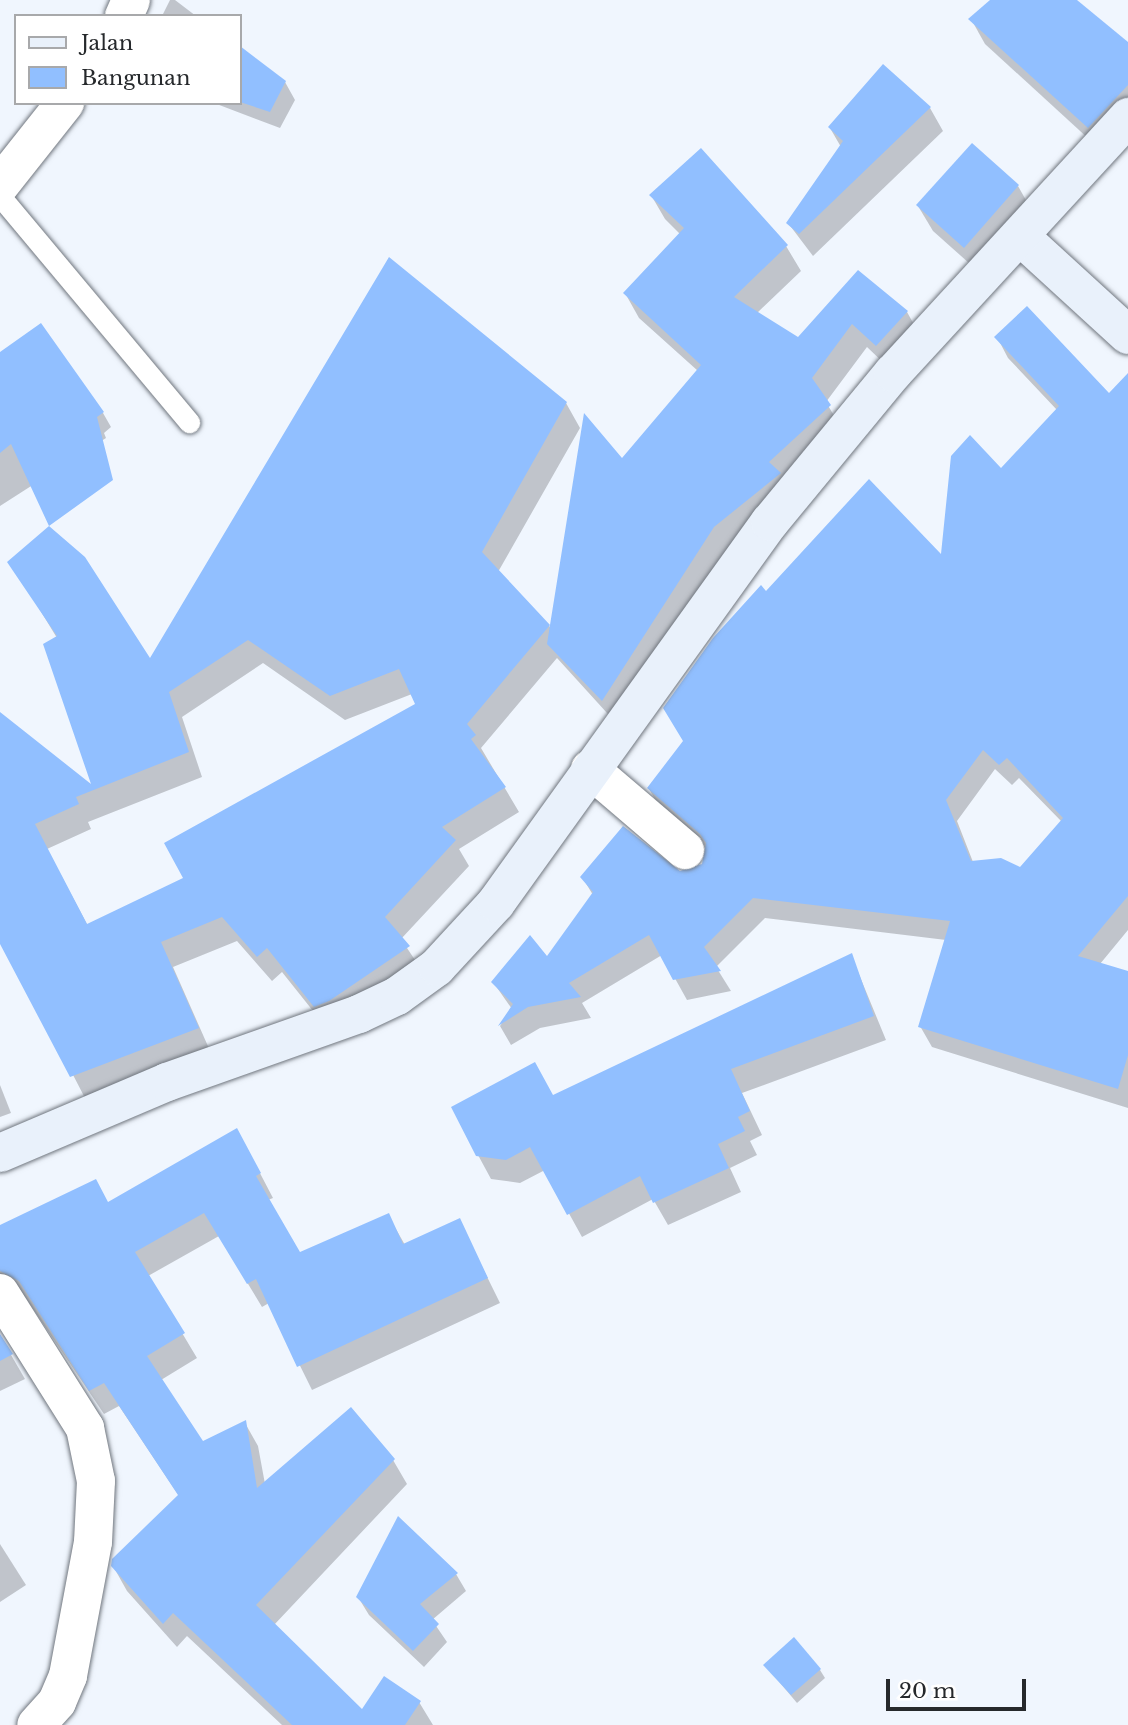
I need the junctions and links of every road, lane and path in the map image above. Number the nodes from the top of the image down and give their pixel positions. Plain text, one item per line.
1 (63, 105) edge
2 (1128, 117) edge
3 (0, 185) edge
4 (0, 196) edge
5 (1021, 237) junction
6 (1128, 335) edge
7 (189, 422) dead end
8 (590, 769) junction
9 (685, 850) dead end
10 (0, 1153) edge
11 (0, 1293) edge
12 (36, 1725) edge

1 - 3 street
2 - 5 street
4 - 7 lane
5 - 6 street
5 - 8 street
8 - 9 street
8 - 10 street
11 - 12 street

